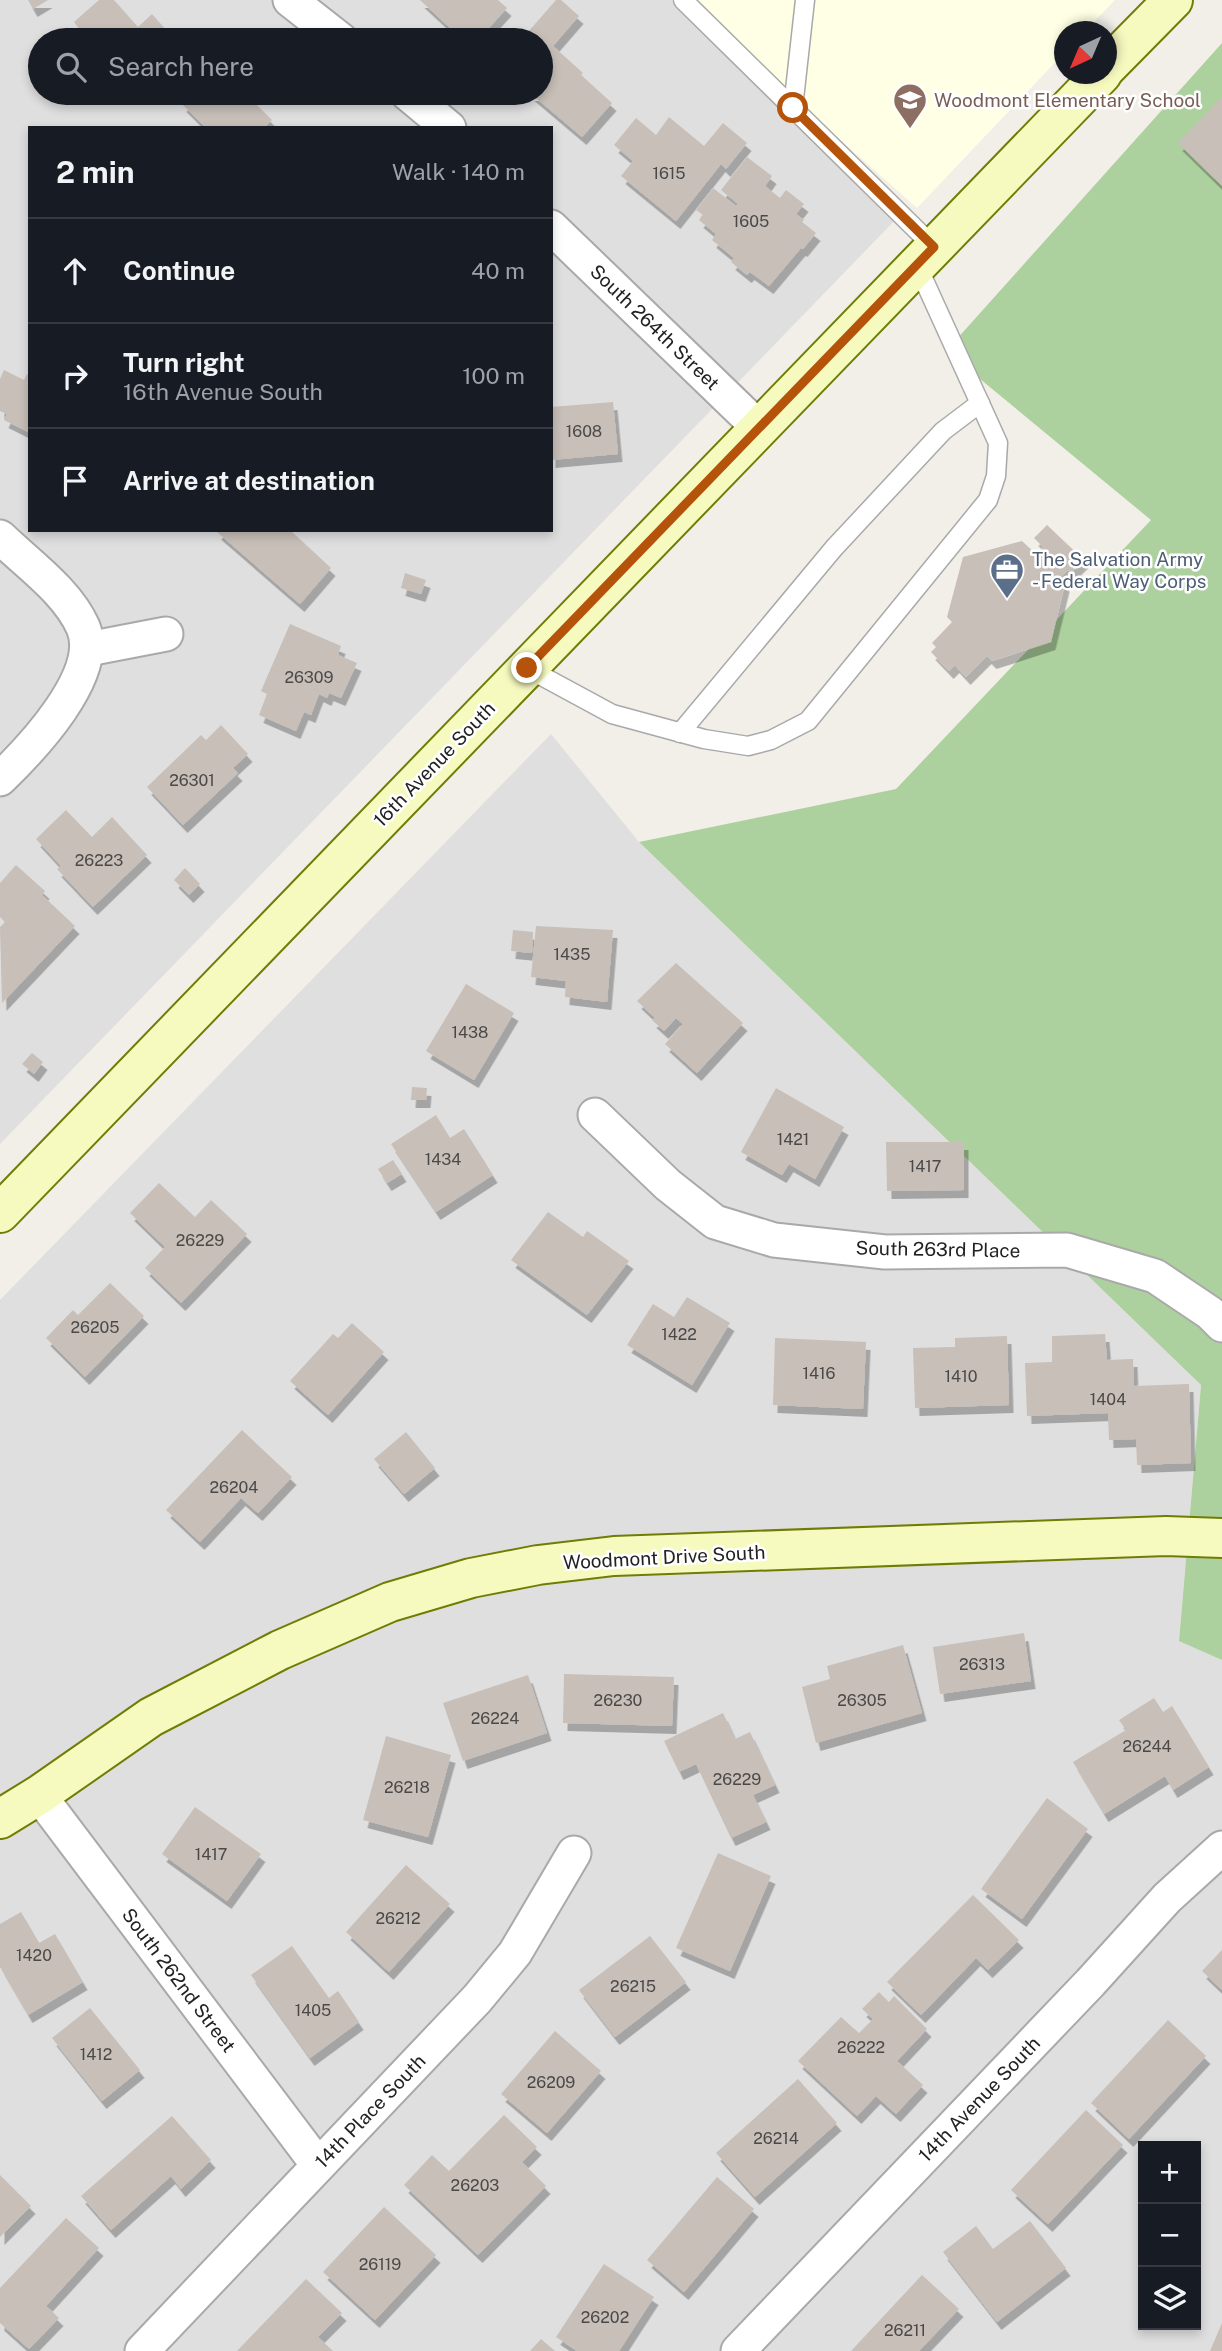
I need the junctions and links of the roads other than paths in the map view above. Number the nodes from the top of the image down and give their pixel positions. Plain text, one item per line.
1 (290, 0) edge
2 (683, 0) edge
3 (805, 0) edge
4 (1172, 0) edge
5 (326, 28) edge
6 (1117, 58) edge
7 (1092, 84) edge
8 (421, 105) edge
9 (793, 108) junction
10 (447, 126) edge
11 (553, 229) edge
12 (925, 256) junction
13 (980, 403) junction
14 (759, 428) junction
15 (0, 537) edge
16 (166, 634) dead end
17 (88, 649) junction
18 (527, 668) junction
19 (680, 733) junction
20 (0, 779) edge
21 (595, 1115) dead end
22 (0, 1213) edge
23 (1222, 1325) edge
24 (1222, 1538) edge
25 (39, 1795) junction
26 (0, 1819) edge
27 (1222, 1847) edge
28 (574, 1853) dead end
29 (318, 2165) junction
30 (142, 2351) edge
31 (738, 2351) edge

1 - 5 street
2 - 9 lane
3 - 9 lane
4 - 6 main road
7 - 12 main road, 16th Avenue South
8 - 10 street
9 - 12 lane
11 - 14 street, South 264th Street
12 - 13 lane
12 - 14 main road, 16th Avenue South
13 - 19 lane
13 - 19 lane
14 - 18 main road, 16th Avenue South
15 - 17 street
16 - 17 street
17 - 20 street
18 - 19 lane
18 - 22 main road, 16th Avenue South
21 - 23 street, South 263rd Place
24 - 25 main road, Woodmont Drive South
25 - 26 main road, Woodmont Drive South
25 - 29 street, South 262nd Street
27 - 31 street, 14th Avenue South
28 - 29 street, 14th Place South
29 - 30 street, 14th Place South

